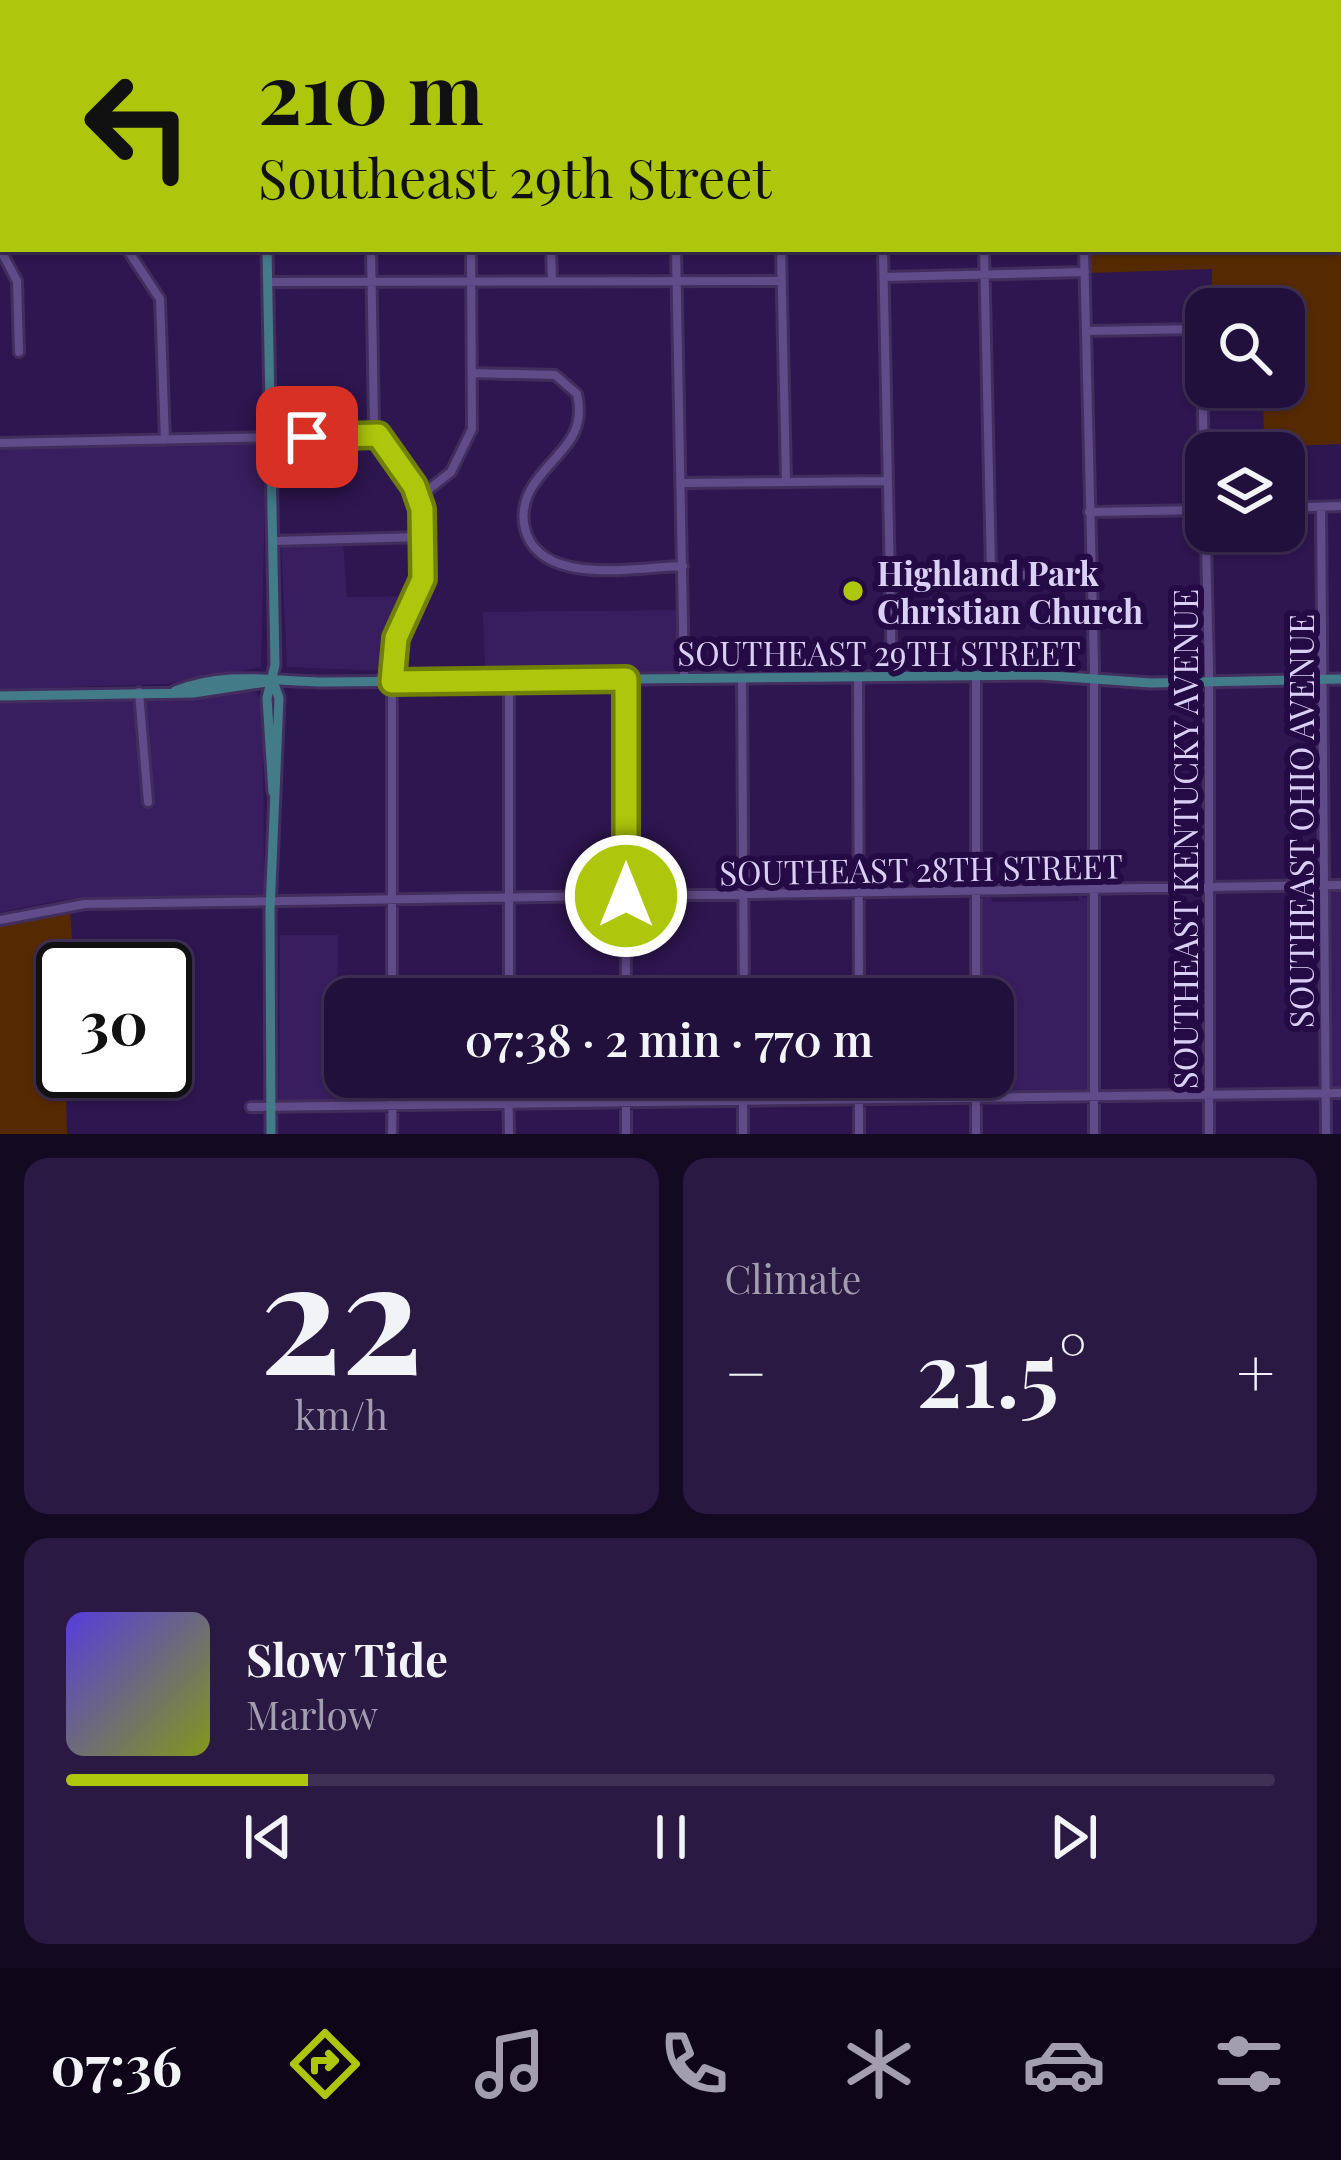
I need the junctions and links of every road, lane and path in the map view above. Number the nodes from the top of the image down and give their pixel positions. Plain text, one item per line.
1 (2, 252) edge
2 (129, 252) edge
3 (267, 252) edge
4 (371, 252) edge
5 (471, 252) edge
6 (551, 252) edge
7 (676, 252) edge
8 (781, 252) edge
9 (883, 252) edge
10 (984, 252) edge
11 (1084, 252) edge
12 (1085, 272) junction
13 (984, 275) junction
14 (884, 277) junction
15 (472, 281) junction
16 (551, 281) junction
17 (782, 281) junction
18 (268, 282) junction
19 (372, 282) junction
20 (677, 282) junction
21 (1086, 331) junction
22 (19, 352) dead end
23 (472, 373) junction
24 (1203, 432) edge
25 (378, 435) junction
26 (271, 438) junction
27 (165, 440) junction
28 (0, 443) edge
29 (786, 481) junction
30 (888, 482) junction
31 (682, 484) junction
32 (419, 496) junction
33 (1341, 506) edge
34 (1305, 507) edge
35 (1321, 507) junction
36 (1185, 510) edge
37 (1089, 512) junction
38 (423, 537) junction
39 (273, 541) junction
40 (1206, 552) edge
41 (683, 566) junction
42 (1091, 574) junction
43 (859, 676) junction
44 (892, 676) junction
45 (976, 676) junction
46 (684, 678) junction
47 (742, 678) junction
48 (626, 679) junction
49 (1341, 679) edge
50 (509, 680) junction
51 (1093, 680) junction
52 (1326, 680) junction
53 (273, 681) junction
54 (392, 682) junction
55 (1208, 682) junction
56 (139, 692) junction
57 (0, 696) edge
58 (148, 802) dead end
59 (1325, 885) junction
60 (1341, 885) edge
61 (1208, 888) junction
62 (1093, 890) junction
63 (976, 892) junction
64 (860, 894) junction
65 (626, 896) junction
66 (743, 896) junction
67 (510, 897) junction
68 (392, 899) junction
69 (271, 902) junction
70 (0, 920) edge
71 (392, 978) edge
72 (509, 978) edge
73 (626, 978) edge
74 (743, 978) edge
75 (860, 978) edge
76 (976, 978) edge
77 (1326, 1093) junction
78 (1341, 1093) edge
79 (1209, 1096) junction
80 (392, 1098) edge
81 (508, 1098) edge
82 (626, 1098) edge
83 (743, 1098) edge
84 (1094, 1099) junction
85 (976, 1100) junction
86 (859, 1101) junction
87 (743, 1102) junction
88 (626, 1104) junction
89 (508, 1105) junction
90 (392, 1106) junction
91 (250, 1107) dead end
92 (272, 1107) junction
93 (271, 1134) edge
94 (392, 1134) edge
95 (509, 1134) edge
96 (626, 1134) edge
97 (743, 1134) edge
98 (859, 1134) edge
99 (976, 1134) edge
100 (1094, 1134) edge
101 (1209, 1134) edge
102 (1326, 1134) edge

1 - 22 street
2 - 27 street
3 - 18 main road
4 - 19 street
5 - 15 street
6 - 16 street
7 - 20 street
8 - 17 street
9 - 14 street
10 - 13 street
11 - 12 street
12 - 13 street
12 - 21 street
13 - 14 street
13 - 42 street
14 - 30 street
15 - 16 street
15 - 19 street
15 - 23 street
16 - 20 street
17 - 20 street
17 - 29 street
18 - 19 street
18 - 26 main road
19 - 25 street
20 - 31 street
21 - 24 street, SOUTHEAST KENTUCKY AVENUE
21 - 37 street
23 - 32 street
23 - 41 street
25 - 26 street
25 - 32 street
26 - 27 street
26 - 39 main road
27 - 28 street
29 - 30 street
29 - 31 street
30 - 44 street
31 - 41 street
32 - 38 street
33 - 35 street
34 - 35 street
35 - 52 street, SOUTHEAST OHIO AVENUE
36 - 37 street
37 - 42 street
38 - 39 street
38 - 54 street
39 - 53 main road
40 - 55 street, SOUTHEAST KENTUCKY AVENUE
41 - 46 street
42 - 51 street
43 - 44 main road, SOUTHEAST 29TH STREET
43 - 47 main road, SOUTHEAST 29TH STREET
43 - 64 street
44 - 45 main road, SOUTHEAST 29TH STREET
45 - 51 main road, SOUTHEAST 29TH STREET
45 - 63 street
46 - 47 main road, SOUTHEAST 29TH STREET
46 - 48 main road, SOUTHEAST 29TH STREET
47 - 66 street
48 - 50 main road, SOUTHEAST 29TH STREET
48 - 65 street
49 - 52 main road, SOUTHEAST 29TH STREET
50 - 54 main road, SOUTHEAST 29TH STREET
50 - 67 street
51 - 55 main road, SOUTHEAST 29TH STREET
51 - 62 street
52 - 55 main road, SOUTHEAST 29TH STREET
52 - 59 street, SOUTHEAST OHIO AVENUE
53 - 54 main road, SOUTHEAST 29TH STREET
53 - 56 main road, SOUTHEAST 29TH STREET
53 - 69 main road
54 - 68 street
55 - 61 street, SOUTHEAST KENTUCKY AVENUE
56 - 57 main road, SOUTHEAST 29TH STREET
56 - 58 street
59 - 60 street, SOUTHEAST 28TH STREET
59 - 61 street, SOUTHEAST 28TH STREET
59 - 77 street, SOUTHEAST OHIO AVENUE
61 - 62 street, SOUTHEAST 28TH STREET
61 - 79 street, SOUTHEAST KENTUCKY AVENUE
62 - 63 street, SOUTHEAST 28TH STREET
62 - 84 street
63 - 64 street, SOUTHEAST 28TH STREET
63 - 76 street
64 - 66 street, SOUTHEAST 28TH STREET
64 - 75 street
65 - 66 street, SOUTHEAST 28TH STREET
65 - 67 street, SOUTHEAST 28TH STREET
65 - 73 street
66 - 74 street
67 - 68 street, SOUTHEAST 28TH STREET
67 - 72 street
68 - 69 street, SOUTHEAST 28TH STREET
68 - 71 street
69 - 70 street, SOUTHEAST 28TH STREET
69 - 92 main road
77 - 78 street
77 - 79 street
77 - 102 street, SOUTHEAST OHIO AVENUE
79 - 84 street
79 - 101 street, SOUTHEAST KENTUCKY AVENUE
80 - 90 street
81 - 89 street
82 - 88 street
83 - 87 street
84 - 85 street
84 - 100 street
85 - 86 street
85 - 99 street
86 - 87 street
86 - 98 street
87 - 88 street
87 - 97 street
88 - 89 street
88 - 96 street
89 - 90 street
89 - 95 street
90 - 92 street
90 - 94 street
91 - 92 street
92 - 93 main road

